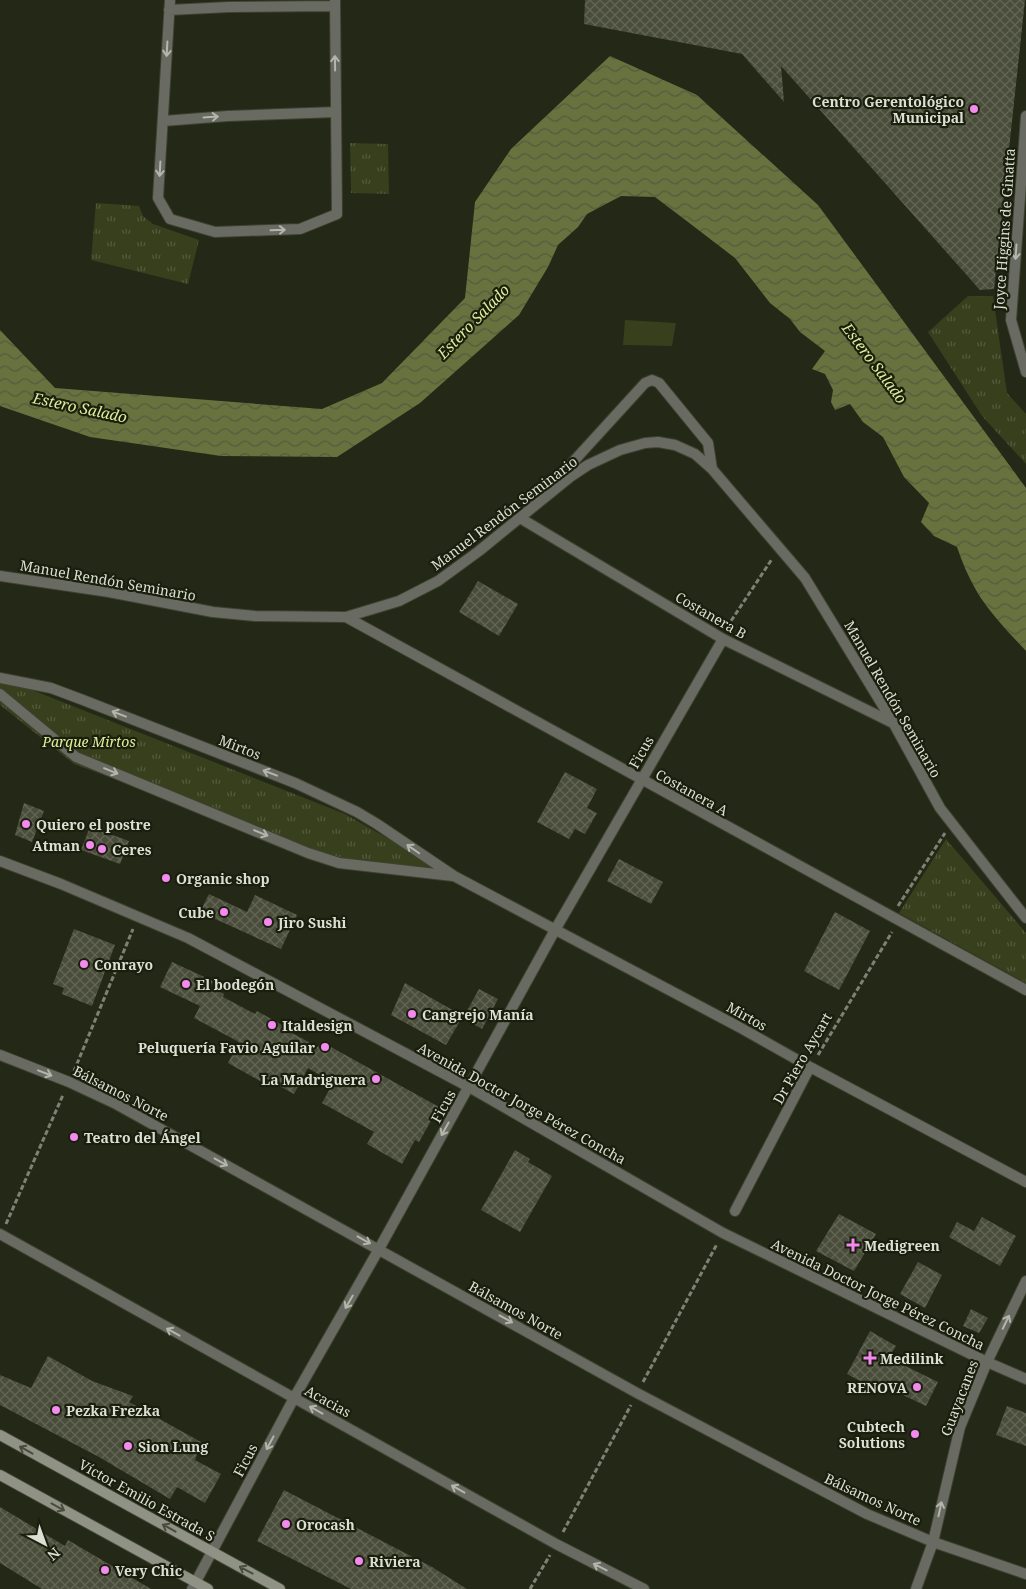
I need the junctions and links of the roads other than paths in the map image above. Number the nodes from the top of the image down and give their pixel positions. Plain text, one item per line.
1 (334, 3) edge
2 (169, 5) edge
3 (336, 112) junction
4 (1026, 116) edge
5 (163, 121) junction
6 (1026, 372) edge
7 (712, 468) junction
8 (570, 477) junction
9 (520, 518) junction
10 (0, 576) edge
11 (346, 618) junction
12 (723, 640) junction
13 (0, 678) edge
14 (0, 694) edge
15 (894, 724) junction
16 (641, 780) junction
17 (0, 861) edge
18 (454, 876) junction
19 (1026, 918) edge
20 (555, 930) junction
21 (1026, 990) edge
22 (0, 1055) edge
23 (810, 1067) junction
24 (469, 1087) junction
25 (1026, 1182) edge
26 (735, 1211) dead end
27 (0, 1234) edge
28 (379, 1249) junction
29 (1026, 1281) edge
30 (987, 1362) junction
31 (1026, 1378) edge
32 (294, 1398) junction
33 (0, 1435) edge
34 (0, 1475) edge
35 (933, 1542) junction
36 (211, 1552) junction
37 (1026, 1574) edge
38 (194, 1586) edge
39 (208, 1589) edge
40 (280, 1589) edge
41 (644, 1589) edge
42 (916, 1589) edge

1 - 2 street
3 -> 1 street
2 -> 5 street
5 -> 3 street
5 -> 3 street
4 -> 6 street, Joyce Higgins de Ginatta
7 - 8 street, Manuel Rendón Seminario
7 - 8 street
7 - 15 street, Manuel Rendón Seminario
8 - 9 street, Manuel Rendón Seminario
9 - 11 street, Manuel Rendón Seminario
9 - 12 street, Costanera B
10 - 11 street, Manuel Rendón Seminario
11 - 16 street, Costanera A
12 - 15 street, Costanera B
12 - 16 street, Ficus
18 -> 13 street, Mirtos
14 -> 18 street, Mirtos
15 - 19 street, Manuel Rendón Seminario
16 - 20 street, Ficus
16 - 21 street, Costanera A
17 - 24 street, Avenida Doctor Jorge Pérez Concha
18 - 20 street, Mirtos
20 - 23 street, Mirtos
20 - 24 street, Ficus
22 -> 28 street, Bálsamos Norte
23 - 25 street, Mirtos
23 - 26 street, Dr Piero Aycart
24 -> 28 street, Ficus
24 - 30 street, Avenida Doctor Jorge Pérez Concha
32 -> 27 street, Acacias
28 -> 32 street, Ficus
28 -> 35 street, Bálsamos Norte
30 -> 29 street, Guayacanes
30 - 31 street, Avenida Doctor Jorge Pérez Concha
35 -> 30 street, Guayacanes
32 -> 36 street, Ficus
41 -> 32 street, Acacias
36 -> 33 main road, Víctor Emilio Estrada S
34 -> 38 main road
35 - 37 street, Bálsamos Norte
35 - 42 street, Guayacanes
36 - 38 street, Ficus
40 -> 36 main road, Víctor Emilio Estrada S
38 - 39 main road

